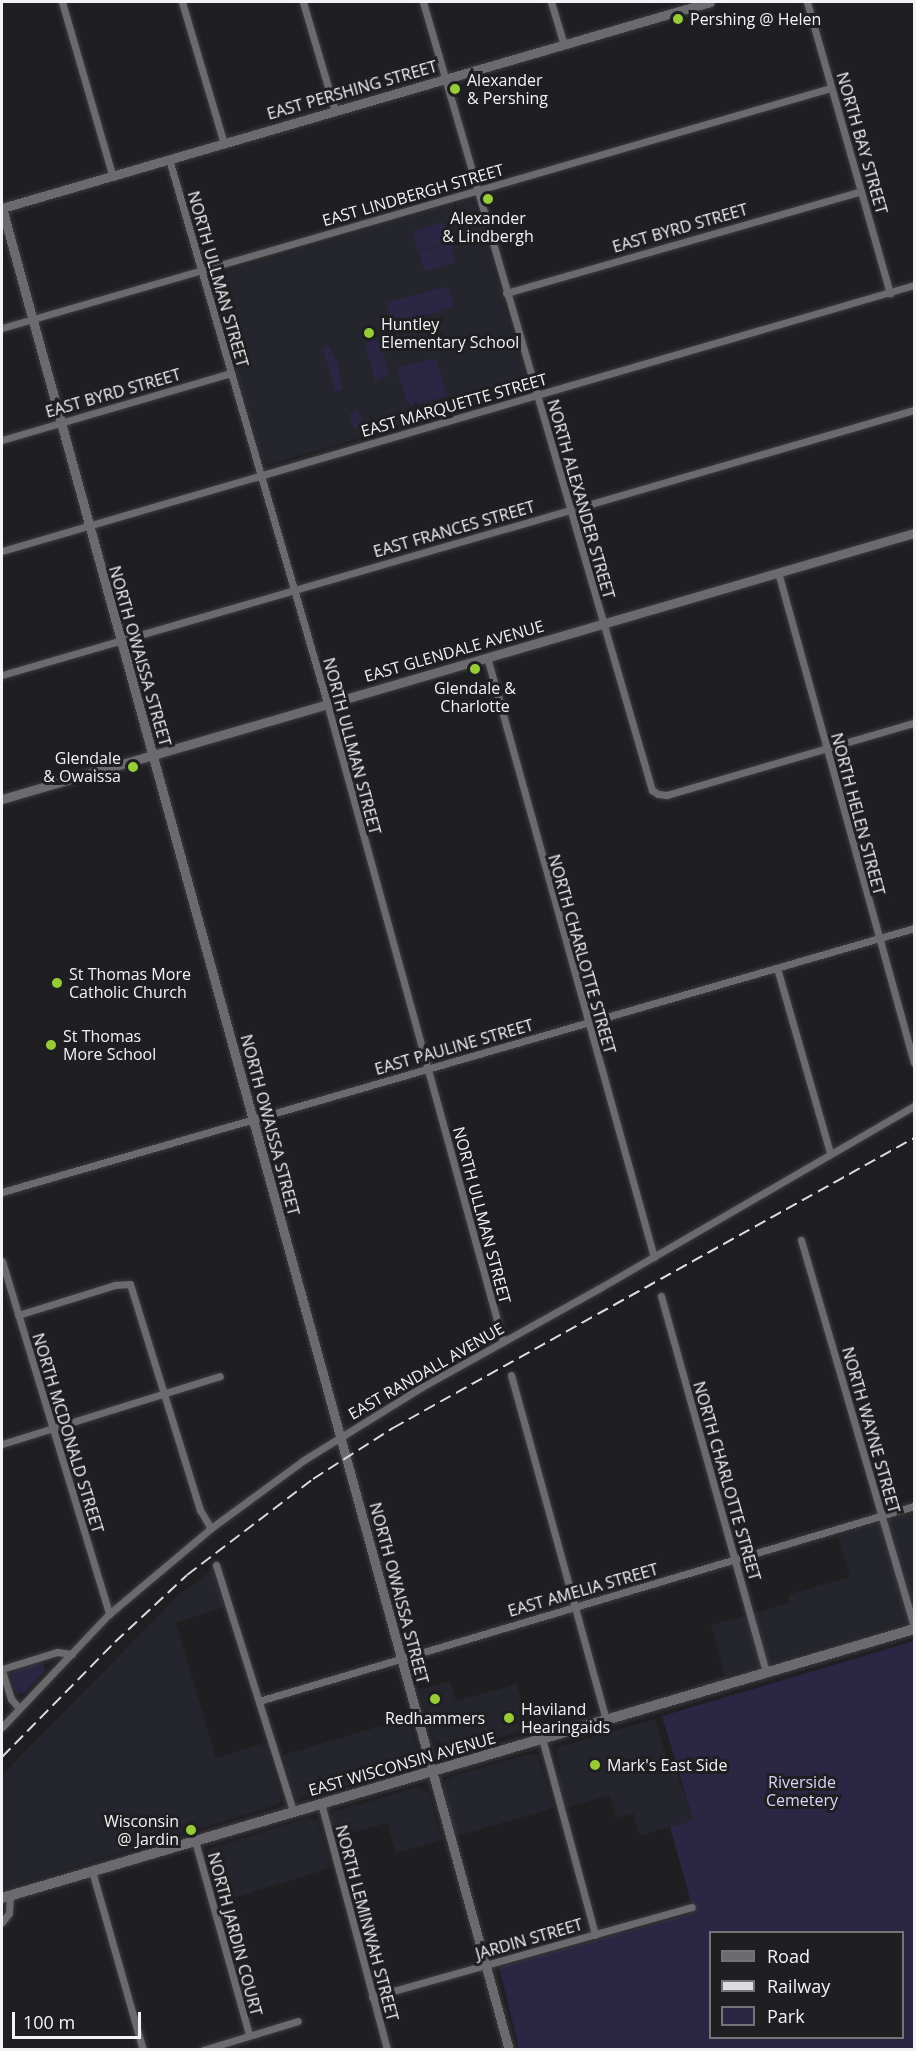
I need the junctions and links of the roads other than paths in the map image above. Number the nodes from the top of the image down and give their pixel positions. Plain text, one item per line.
1 (62, 2) edge
2 (182, 2) edge
3 (303, 2) edge
4 (423, 2) edge
5 (551, 2) edge
6 (710, 2) edge
7 (807, 2) edge
8 (680, 6) edge
9 (564, 45) junction
10 (445, 78) junction
11 (831, 88) junction
12 (335, 111) junction
13 (224, 144) junction
14 (169, 159) junction
15 (113, 177) junction
16 (477, 190) junction
17 (861, 191) junction
18 (2, 208) edge
19 (201, 270) junction
20 (915, 285) edge
21 (506, 293) junction
22 (890, 293) junction
23 (31, 320) junction
24 (2, 328) edge
25 (231, 373) junction
26 (537, 395) junction
27 (915, 410) edge
28 (59, 423) junction
29 (2, 440) edge
30 (260, 476) junction
31 (570, 509) junction
32 (87, 525) junction
33 (915, 533) edge
34 (2, 551) edge
35 (778, 572) junction
36 (294, 589) junction
37 (604, 624) junction
38 (121, 639) junction
39 (487, 657) junction
40 (2, 675) edge
41 (327, 703) junction
42 (915, 723) edge
43 (826, 748) junction
44 (153, 755) junction
45 (2, 799) edge
46 (915, 928) edge
47 (879, 939) junction
48 (777, 969) junction
49 (586, 1023) junction
50 (915, 1063) edge
51 (427, 1068) junction
52 (915, 1106) edge
53 (253, 1119) junction
54 (830, 1153) junction
55 (2, 1192) edge
56 (801, 1240) dead end
57 (654, 1257) junction
58 (2, 1261) edge
59 (661, 1296) dead end
60 (18, 1315) junction
61 (503, 1342) junction
62 (511, 1375) dead end
63 (220, 1376) dead end
64 (165, 1393) junction
65 (52, 1428) junction
66 (340, 1436) junction
67 (2, 1444) edge
68 (915, 1506) edge
69 (882, 1517) junction
70 (211, 1528) junction
71 (735, 1560) junction
72 (216, 1565) dead end
73 (574, 1607) junction
74 (109, 1614) junction
75 (915, 1628) edge
76 (72, 1653) junction
77 (400, 1658) junction
78 (2, 1670) edge
79 (766, 1672) junction
80 (259, 1701) junction
81 (19, 1708) junction
82 (606, 1720) junction
83 (2, 1726) edge
84 (542, 1738) junction
85 (432, 1770) junction
86 (321, 1803) junction
87 (293, 1811) junction
88 (195, 1841) junction
89 (92, 1871) junction
90 (6, 1897) edge
91 (692, 1907) dead end
92 (2, 1922) edge
93 (595, 1935) junction
94 (485, 1965) junction
95 (372, 1997) junction
96 (297, 2021) dead end
97 (249, 2035) junction
98 (142, 2049) edge
99 (203, 2049) edge
100 (387, 2049) edge
101 (509, 2049) edge

1 - 15 street
2 - 13 street
3 - 12 street
4 - 10 street, NORTH ALEXANDER STREET
5 - 9 street
6 - 8 street, EAST PERSHING STREET
7 - 11 street, NORTH BAY STREET
8 - 9 street, EAST PERSHING STREET
9 - 10 street, EAST PERSHING STREET
10 - 12 street, EAST PERSHING STREET
10 - 16 street, NORTH ALEXANDER STREET
11 - 16 street, EAST LINDBERGH STREET
11 - 17 street, NORTH BAY STREET
12 - 13 street, EAST PERSHING STREET
13 - 14 street, EAST PERSHING STREET
14 - 15 street, EAST PERSHING STREET
14 - 19 street, NORTH ULLMAN STREET
15 - 18 street, EAST PERSHING STREET
16 - 19 street, EAST LINDBERGH STREET
16 - 21 street, NORTH ALEXANDER STREET
17 - 21 street, EAST BYRD STREET
17 - 22 street, NORTH BAY STREET
18 - 23 street, NORTH OWAISSA STREET
19 - 23 street, EAST LINDBERGH STREET
19 - 25 street, NORTH ULLMAN STREET
20 - 22 street, EAST MARQUETTE STREET
21 - 26 street, NORTH ALEXANDER STREET
22 - 26 street, EAST MARQUETTE STREET
23 - 24 street, EAST LINDBERGH STREET
23 - 28 street, NORTH OWAISSA STREET
25 - 28 street, EAST BYRD STREET
25 - 30 street, NORTH ULLMAN STREET
26 - 30 street, EAST MARQUETTE STREET
26 - 31 street, NORTH ALEXANDER STREET
27 - 31 street, EAST FRANCES STREET
28 - 29 street, EAST BYRD STREET
28 - 32 street, NORTH OWAISSA STREET
30 - 32 street, EAST MARQUETTE STREET
30 - 36 street, NORTH ULLMAN STREET
31 - 36 street, EAST FRANCES STREET
31 - 37 street, NORTH ALEXANDER STREET
32 - 34 street, EAST MARQUETTE STREET
32 - 38 street, NORTH OWAISSA STREET
33 - 35 street, EAST GLENDALE AVENUE
35 - 37 street, EAST GLENDALE AVENUE
35 - 43 street, NORTH HELEN STREET
36 - 38 street, EAST FRANCES STREET
36 - 41 street, NORTH ULLMAN STREET
37 - 39 street, EAST GLENDALE AVENUE
37 - 43 street, NORTH ALEXANDER STREET
38 - 40 street, EAST FRANCES STREET
38 - 44 street, NORTH OWAISSA STREET
39 - 41 street, EAST GLENDALE AVENUE
39 - 49 street, NORTH CHARLOTTE STREET
41 - 44 street, EAST GLENDALE AVENUE
41 - 51 street, NORTH ULLMAN STREET
42 - 43 street
43 - 47 street, NORTH HELEN STREET
44 - 45 street, EAST GLENDALE AVENUE
44 - 53 street, NORTH OWAISSA STREET
46 - 47 street, EAST PAULINE STREET
47 - 48 street, EAST PAULINE STREET
47 - 50 street, NORTH HELEN STREET
48 - 49 street, EAST PAULINE STREET
48 - 54 street
49 - 51 street, EAST PAULINE STREET
49 - 57 street, NORTH CHARLOTTE STREET
51 - 53 street, EAST PAULINE STREET
51 - 61 street, NORTH ULLMAN STREET
52 - 54 street, EAST RANDALL AVENUE
53 - 55 street, EAST PAULINE STREET
53 - 66 street, NORTH OWAISSA STREET
54 - 57 street, EAST RANDALL AVENUE
56 - 69 street, NORTH WAYNE STREET
57 - 61 street, EAST RANDALL AVENUE
58 - 60 street, NORTH MCDONALD STREET
59 - 71 street, NORTH CHARLOTTE STREET
60 - 64 street
60 - 65 street, NORTH MCDONALD STREET
61 - 66 street, EAST RANDALL AVENUE
62 - 73 street
63 - 64 street
64 - 65 street
64 - 70 street
65 - 67 street
65 - 74 street, NORTH MCDONALD STREET
66 - 70 street, EAST RANDALL AVENUE
66 - 77 street, NORTH OWAISSA STREET
68 - 69 street, EAST AMELIA STREET
69 - 71 street, EAST AMELIA STREET
69 - 75 street, NORTH WAYNE STREET
70 - 74 street, EAST RANDALL AVENUE
71 - 73 street, EAST AMELIA STREET
71 - 79 street, NORTH CHARLOTTE STREET
72 - 80 street
73 - 77 street, EAST AMELIA STREET
73 - 82 street
74 - 76 street, EAST RANDALL AVENUE
75 - 79 main road, EAST WISCONSIN AVENUE
76 - 78 street
76 - 81 street, EAST RANDALL AVENUE
77 - 80 street, EAST AMELIA STREET
77 - 85 street, NORTH OWAISSA STREET
78 - 81 street
79 - 82 main road, EAST WISCONSIN AVENUE
80 - 87 street
81 - 83 street, EAST RANDALL AVENUE
82 - 84 main road, EAST WISCONSIN AVENUE
84 - 85 main road, EAST WISCONSIN AVENUE
84 - 93 street
85 - 86 main road, EAST WISCONSIN AVENUE
85 - 94 street, NORTH OWAISSA STREET
86 - 87 main road, EAST WISCONSIN AVENUE
86 - 95 street, NORTH LEMINWAH STREET
87 - 88 main road, EAST WISCONSIN AVENUE
88 - 89 main road, EAST WISCONSIN AVENUE
88 - 97 street, NORTH JARDIN COURT
89 - 90 main road, EAST WISCONSIN AVENUE
89 - 98 street
90 - 92 street
91 - 93 street, JARDIN STREET
93 - 94 street, JARDIN STREET
94 - 95 street, JARDIN STREET
94 - 101 street, NORTH OWAISSA STREET
95 - 100 street, NORTH LEMINWAH STREET
96 - 97 street
97 - 99 street

